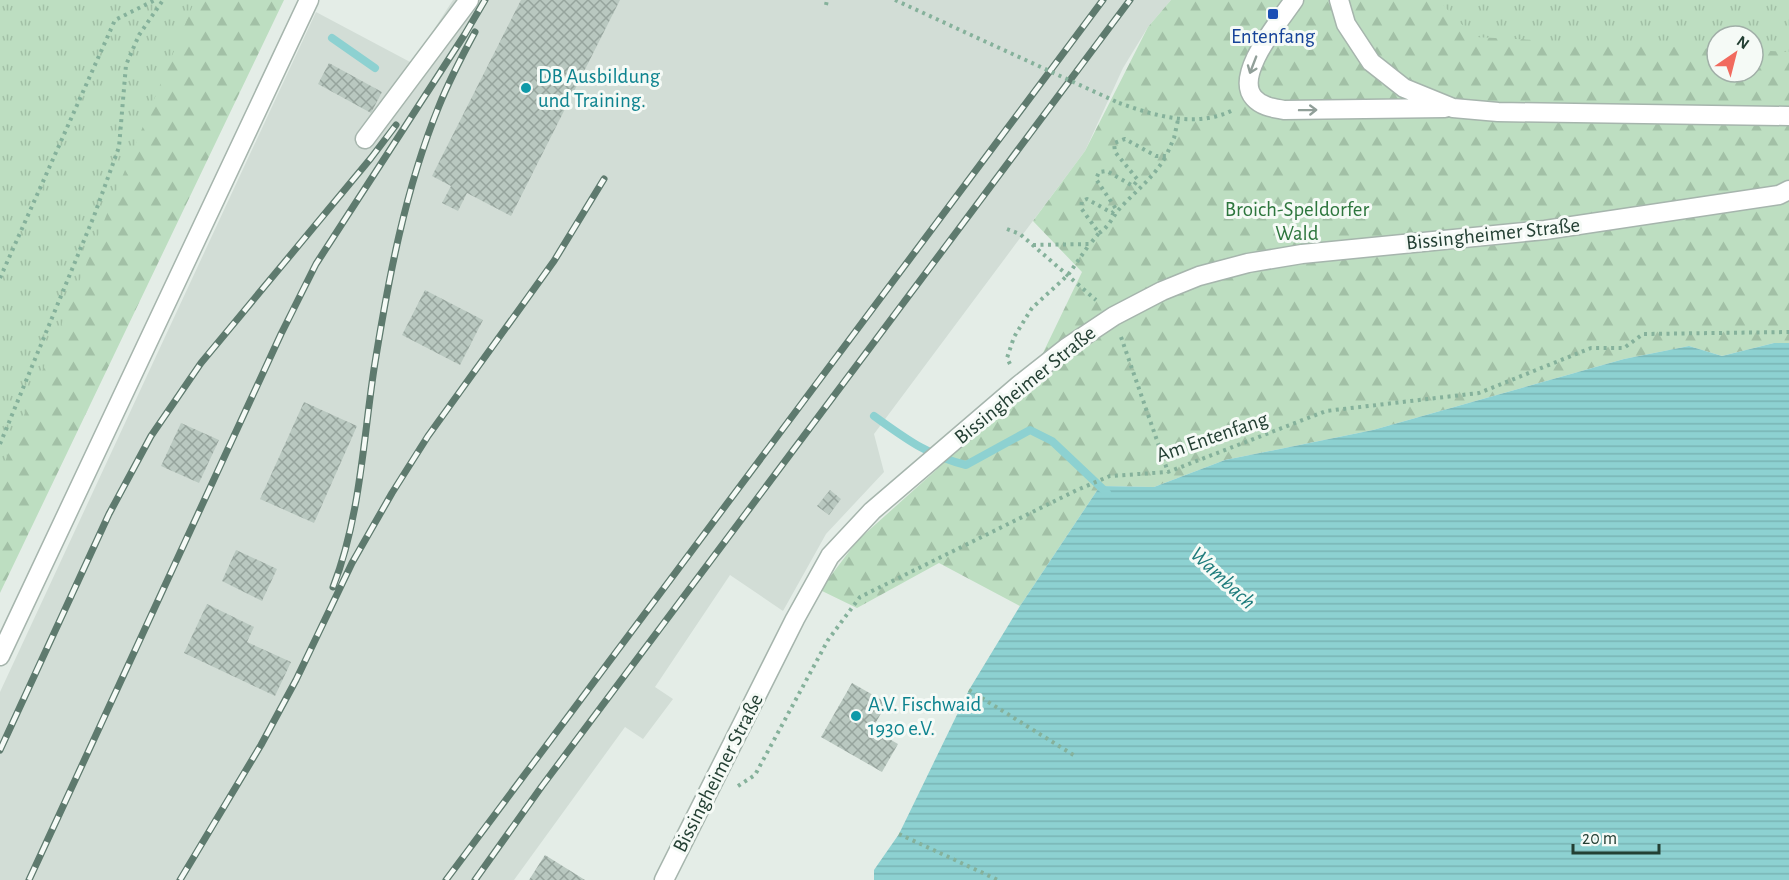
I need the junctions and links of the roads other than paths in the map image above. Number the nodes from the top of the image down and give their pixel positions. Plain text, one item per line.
1 (309, 0) edge
2 (469, 0) edge
3 (1294, 0) edge
4 (1339, 0) edge
5 (1453, 108) junction
6 (1789, 116) edge
7 (366, 139) dead end
8 (1789, 190) edge
9 (0, 656) edge
10 (664, 880) edge

1 - 9 street
2 - 7 street
3 -> 5 street
4 - 5 street
5 - 6 street
8 - 10 street, Bissingheimer Straße

